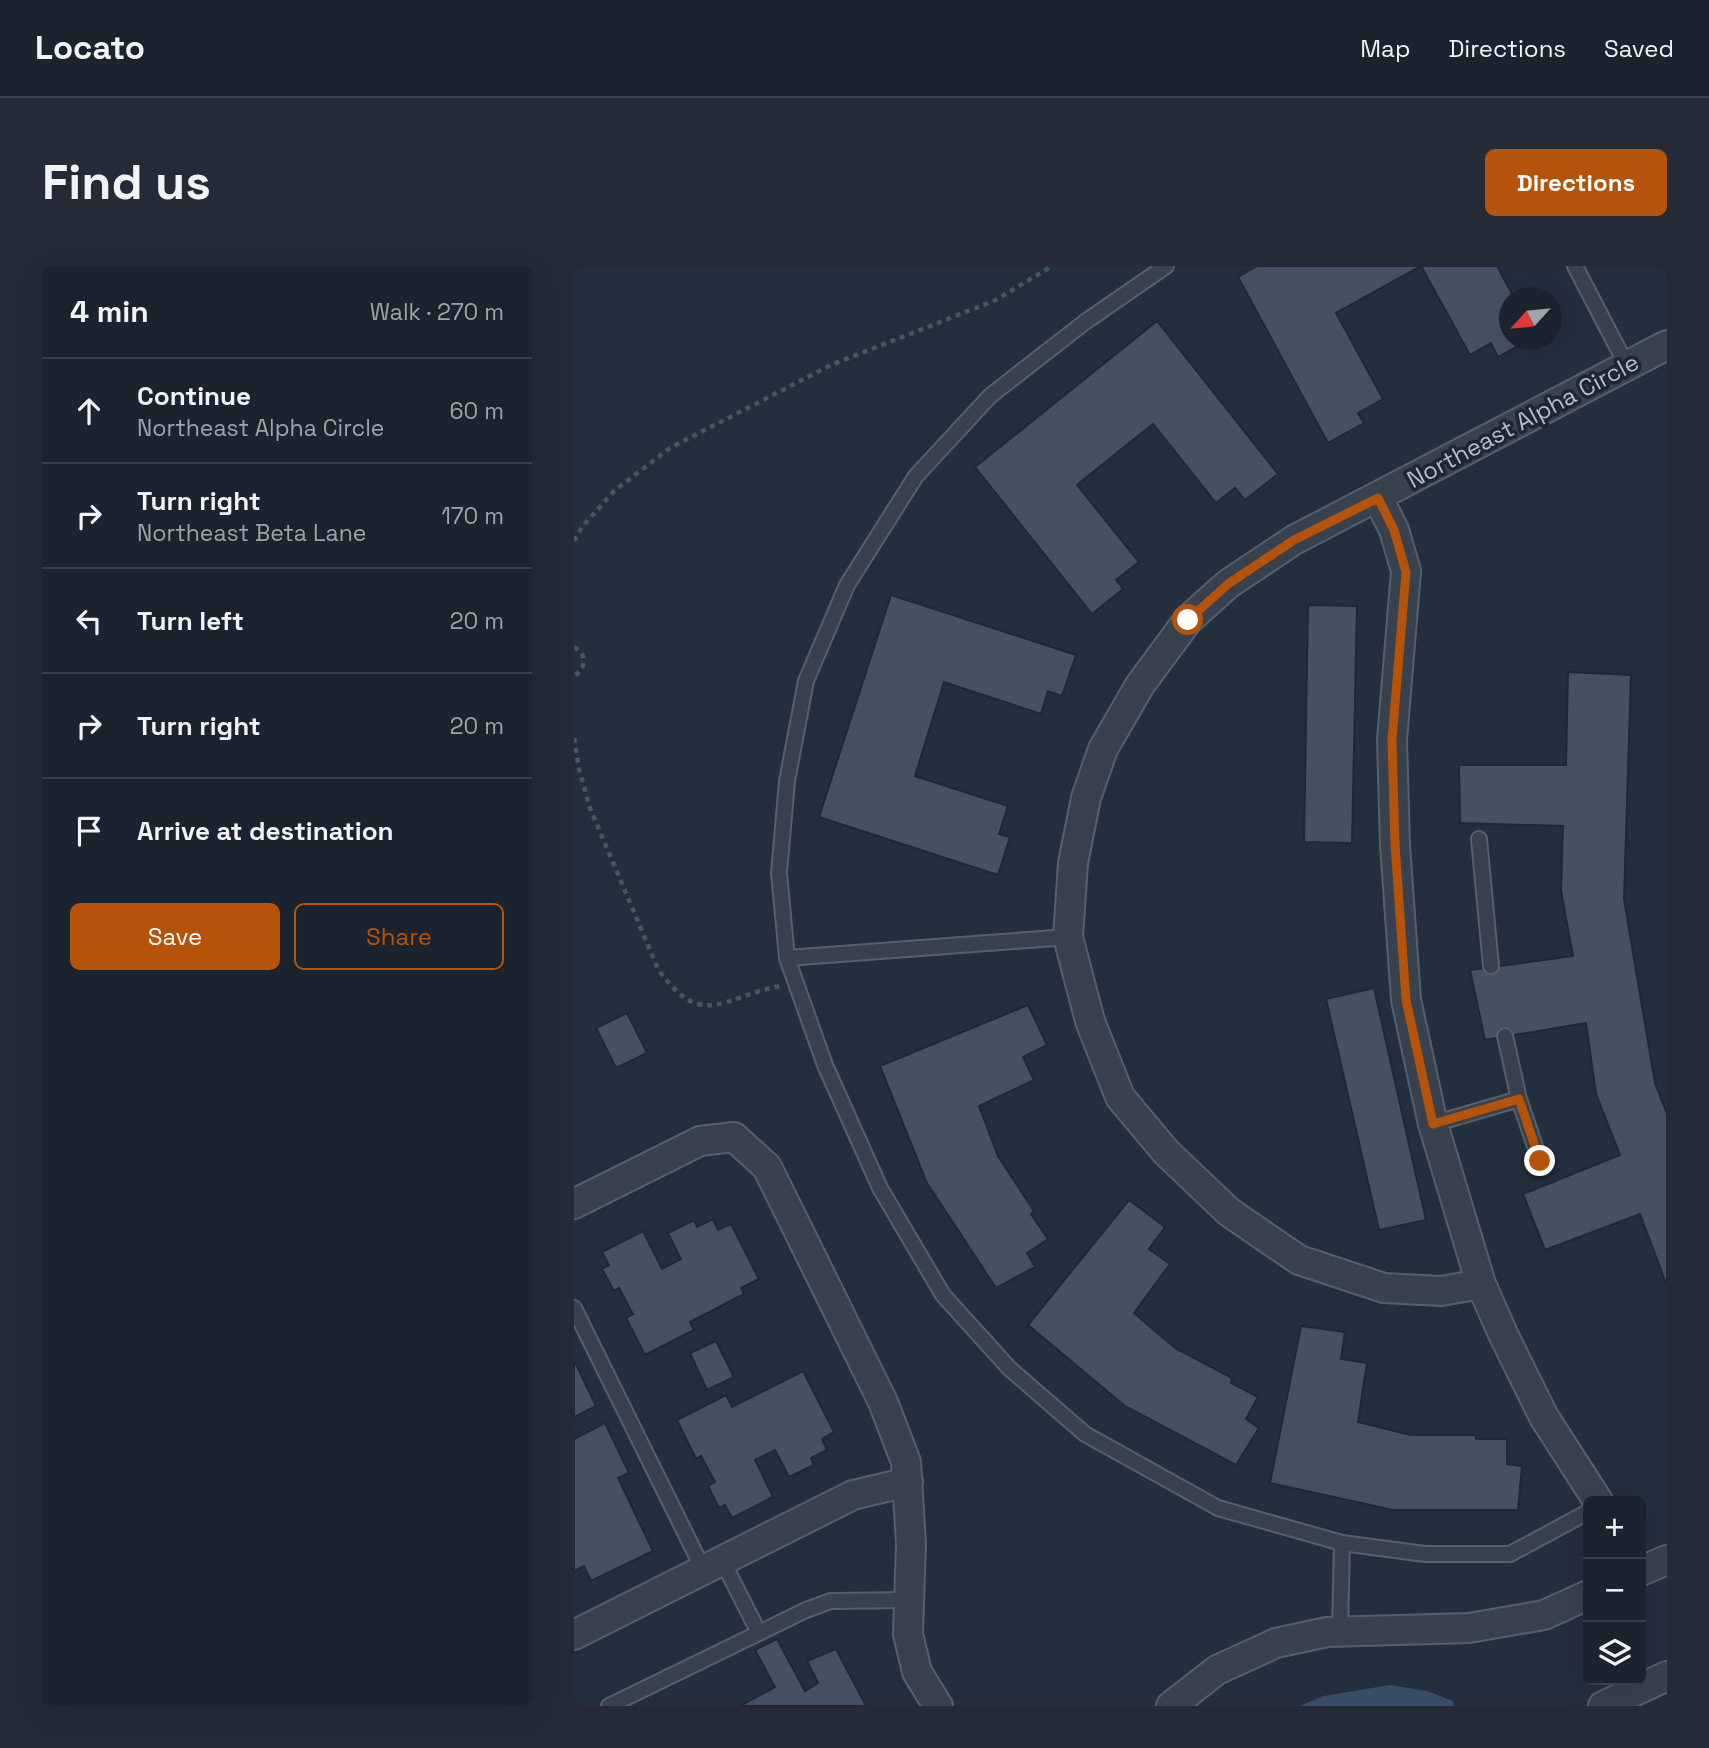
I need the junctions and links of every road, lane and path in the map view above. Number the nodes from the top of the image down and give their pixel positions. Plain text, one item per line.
1 (1052, 266) edge
2 (1166, 266) edge
3 (1575, 266) edge
4 (1667, 345) edge
5 (1627, 366) junction
6 (1378, 498) junction
7 (574, 541) edge
8 (574, 647) edge
9 (574, 676) edge
10 (574, 738) edge
11 (1479, 839) dead end
12 (1068, 937) junction
13 (787, 958) junction
14 (1491, 966) dead end
15 (796, 983) junction
16 (1505, 1036) dead end
17 (1519, 1099) junction
18 (1433, 1124) junction
19 (1540, 1161) dead end
20 (574, 1204) edge
21 (1481, 1284) junction
22 (574, 1308) edge
23 (908, 1482) junction
24 (1595, 1496) edge
25 (1583, 1515) edge
26 (1342, 1543) junction
27 (714, 1567) junction
28 (1583, 1597) edge
29 (908, 1600) junction
30 (1340, 1631) junction
31 (759, 1633) junction
32 (574, 1635) edge
33 (1667, 1676) edge
34 (609, 1706) edge
35 (938, 1706) edge
36 (1171, 1706) edge
37 (1604, 1706) edge

1 - 7 path
2 - 13 lane
3 - 5 lane
4 - 5 street, Northeast Alpha Circle
5 - 6 street, Northeast Alpha Circle
6 - 12 street, Northeast Alpha Circle
6 - 18 street
8 - 9 path
10 - 15 path
11 - 14 lane
12 - 13 lane
12 - 21 street, Northeast Alpha Circle
13 - 15 lane
15 - 26 lane
16 - 17 lane
17 - 18 lane
17 - 19 lane
18 - 21 street
20 - 23 street
21 - 24 street
22 - 27 lane
23 - 27 street
23 - 29 street
25 - 26 lane
26 - 30 lane
27 - 31 lane
27 - 32 street
28 - 30 street
29 - 31 lane
29 - 35 street
30 - 36 street
31 - 34 lane
33 - 37 street

